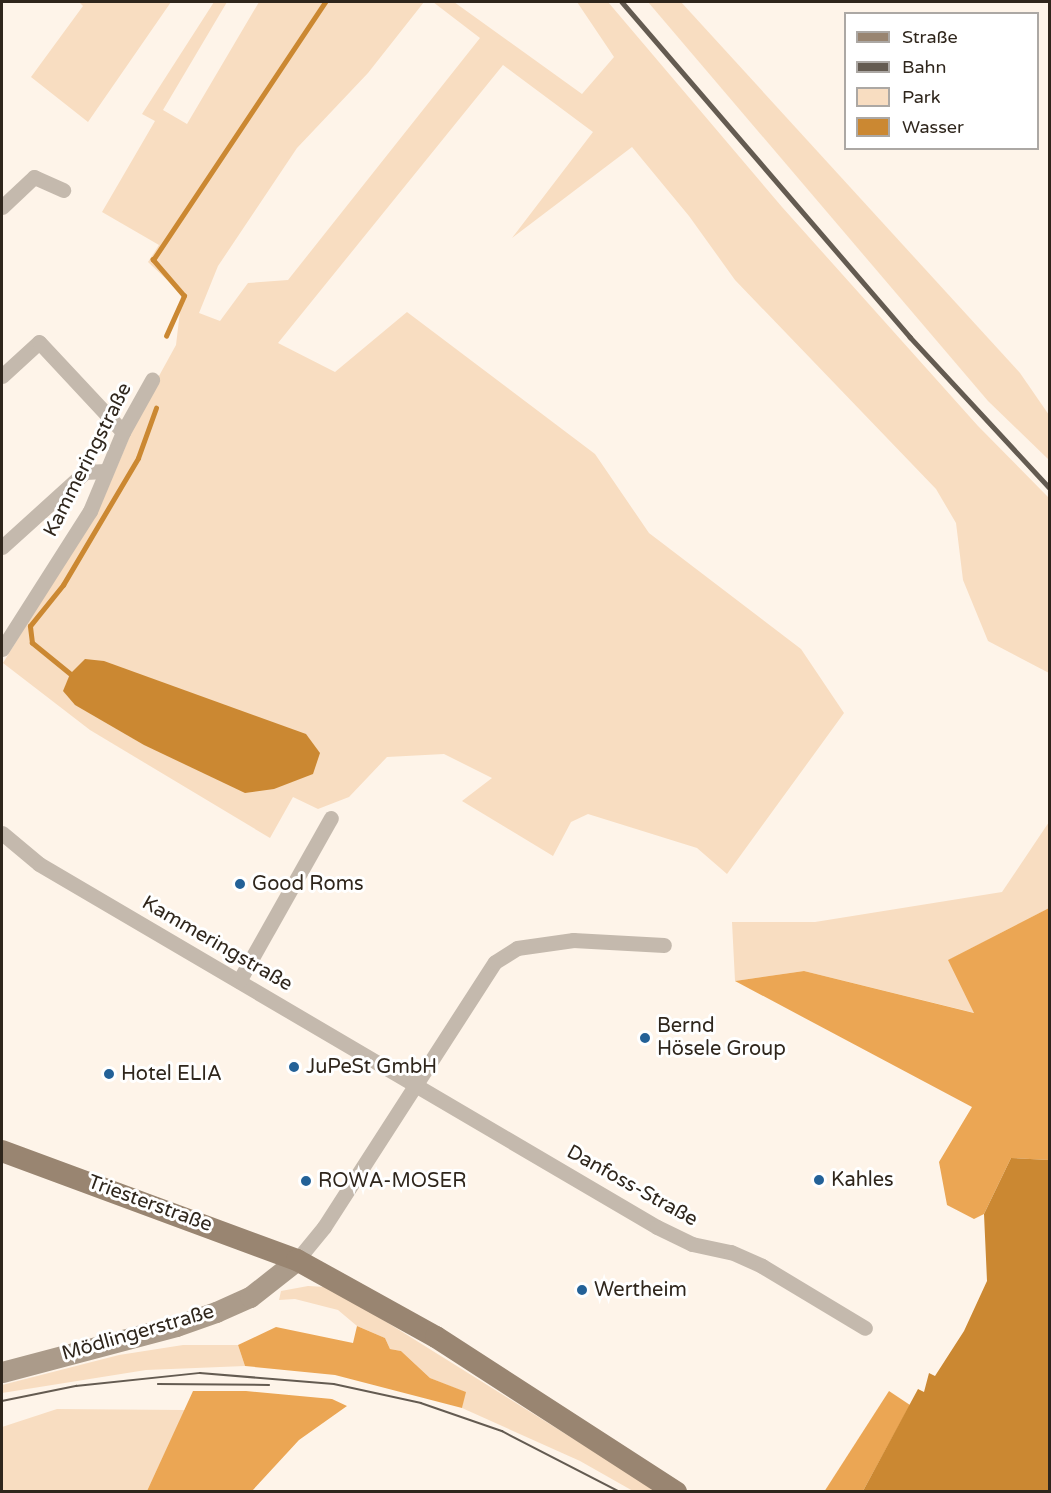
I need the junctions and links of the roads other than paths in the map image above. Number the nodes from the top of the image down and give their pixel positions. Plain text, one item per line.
1 (63, 190) dead end
2 (2, 207) edge
3 (2, 376) edge
4 (152, 380) dead end
5 (123, 432) junction
6 (105, 471) junction
7 (2, 548) edge
8 (2, 649) edge
9 (331, 818) dead end
10 (2, 833) edge
11 (664, 945) dead end
12 (239, 981) junction
13 (415, 1086) junction
14 (2, 1152) edge
15 (297, 1260) junction
16 (865, 1328) dead end
17 (2, 1371) edge
18 (676, 1491) edge

1 - 2 street
3 - 5 street
4 - 5 street, Kammeringstraße
5 - 6 street, Kammeringstraße
6 - 7 street
6 - 8 street, Kammeringstraße
9 - 12 street
10 - 12 street, Kammeringstraße
11 - 13 street
12 - 13 street, Kammeringstraße
13 - 15 street
13 - 16 street, Danfoss-Straße
14 - 15 main road, Triesterstraße
15 - 17 street, Mödlingerstraße
15 - 18 main road, Triesterstraße

